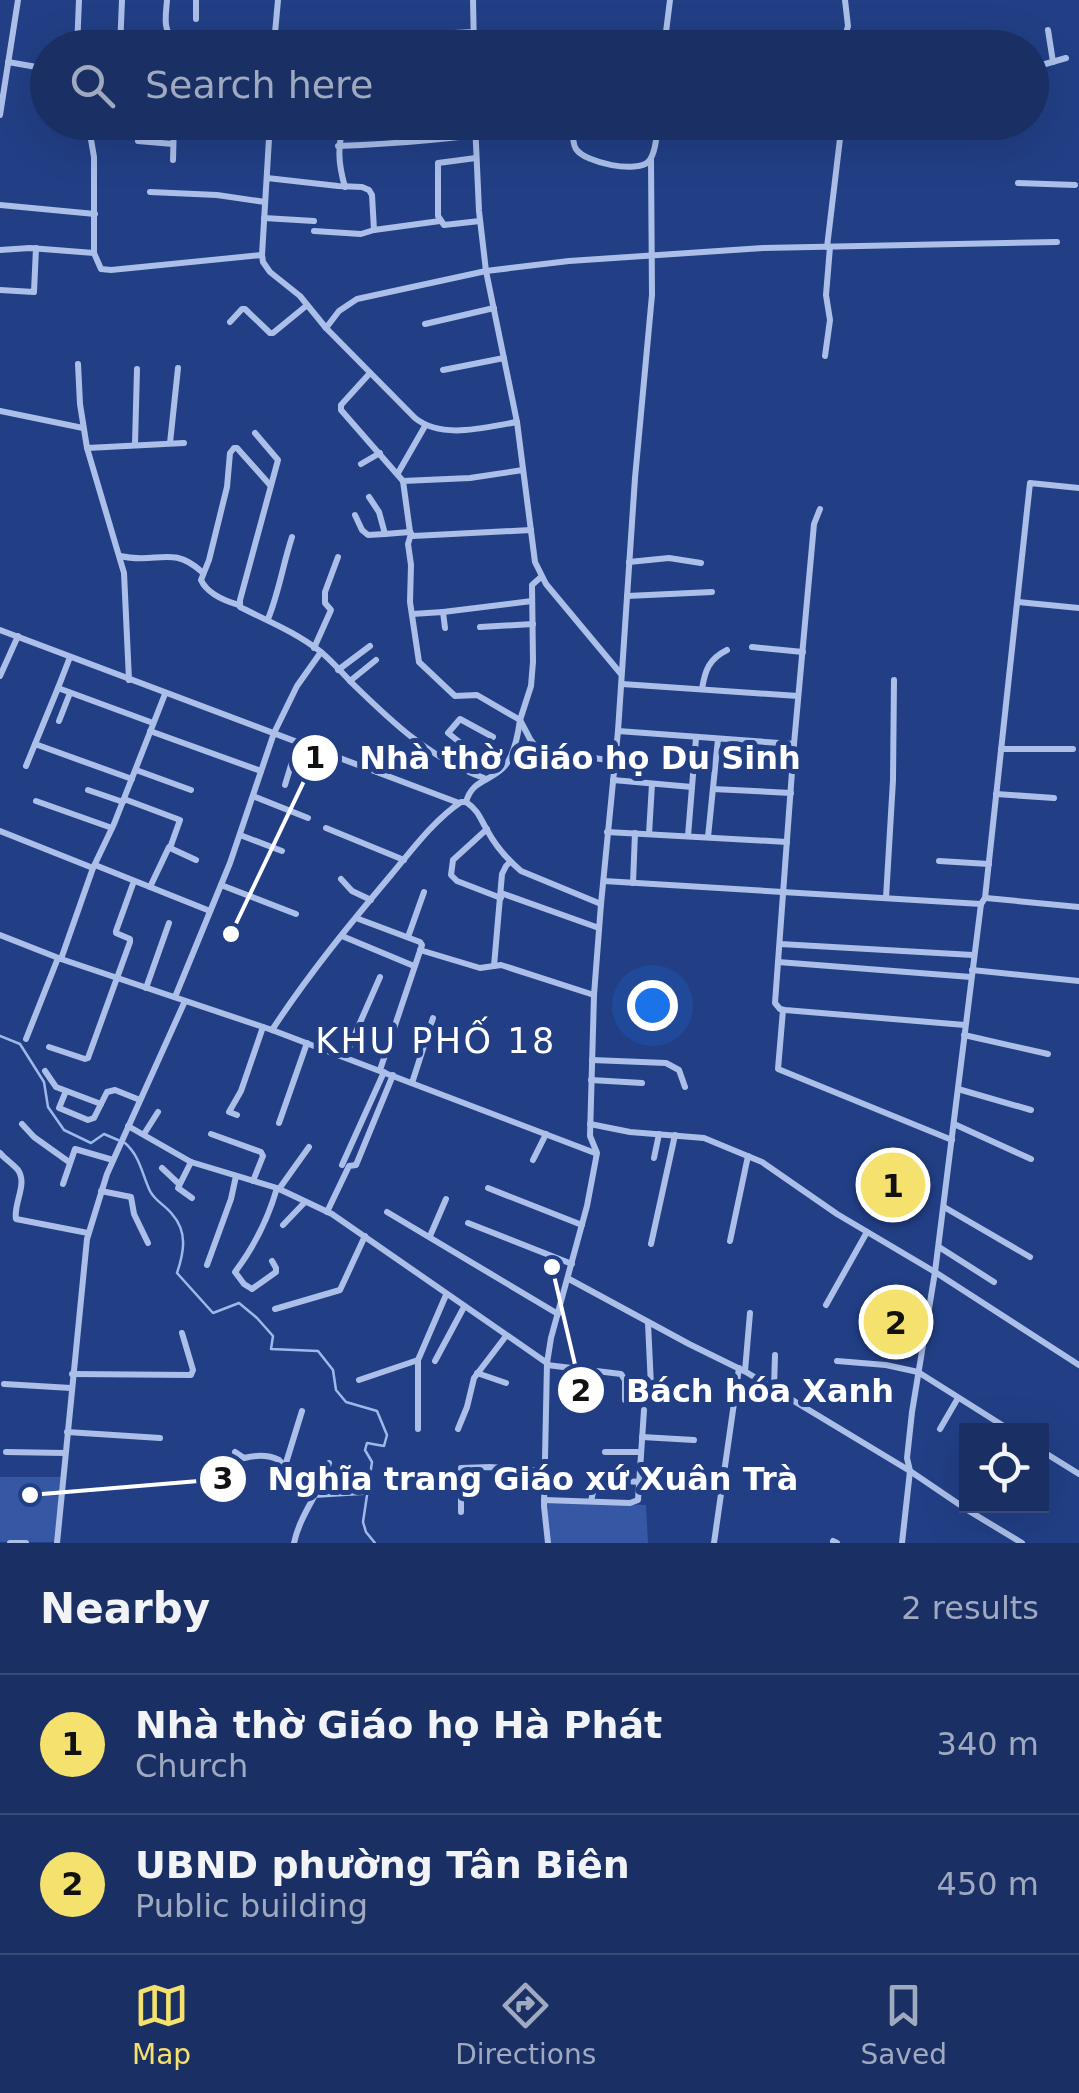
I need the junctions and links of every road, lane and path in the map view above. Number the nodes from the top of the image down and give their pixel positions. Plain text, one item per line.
1 (18, 0) edge
2 (79, 0) edge
3 (122, 0) edge
4 (167, 0) edge
5 (196, 0) edge
6 (278, 0) edge
7 (474, 0) edge
8 (670, 0) edge
9 (845, 0) edge
10 (196, 19) dead end
11 (0, 30) edge
12 (78, 30) edge
13 (121, 30) edge
14 (167, 30) edge
15 (275, 30) edge
16 (474, 30) edge
17 (666, 30) edge
18 (847, 30) edge
19 (12, 32) junction
20 (1049, 36) edge
21 (1066, 58) dead end
22 (1053, 62) junction
23 (1049, 63) edge
24 (5, 66) edge
25 (30, 67) edge
26 (0, 115) edge
27 (91, 140) edge
28 (174, 140) edge
29 (269, 140) edge
30 (340, 140) edge
31 (436, 140) edge
32 (475, 140) edge
33 (574, 140) edge
34 (654, 140) edge
35 (840, 140) edge
36 (138, 141) dead end
37 (174, 144) junction
38 (338, 146) junction
39 (476, 158) junction
40 (651, 158) junction
41 (172, 160) dead end
42 (267, 178) junction
43 (1018, 183) dead end
44 (344, 186) junction
45 (1076, 187) edge
46 (150, 192) dead end
47 (265, 202) junction
48 (0, 205) edge
49 (95, 214) junction
50 (264, 218) junction
51 (314, 221) dead end
52 (440, 221) junction
53 (480, 221) junction
54 (374, 230) junction
55 (314, 231) dead end
56 (1057, 242) dead end
57 (36, 248) junction
58 (829, 248) junction
59 (0, 250) edge
60 (94, 253) junction
61 (262, 255) junction
62 (652, 256) junction
63 (486, 271) junction
64 (0, 290) edge
65 (306, 306) junction
66 (494, 308) junction
67 (230, 322) dead end
68 (425, 324) dead end
69 (326, 328) junction
70 (826, 356) dead end
71 (504, 358) junction
72 (78, 364) dead end
73 (178, 368) dead end
74 (138, 369) dead end
75 (443, 370) dead end
76 (370, 372) junction
77 (0, 411) edge
78 (518, 422) junction
79 (425, 426) junction
80 (83, 428) junction
81 (255, 433) dead end
82 (170, 443) junction
83 (184, 443) dead end
84 (134, 444) junction
85 (86, 448) junction
86 (380, 452) junction
87 (361, 464) dead end
88 (524, 470) junction
89 (400, 477) junction
90 (271, 486) junction
91 (1079, 488) edge
92 (369, 497) dead end
93 (820, 509) dead end
94 (355, 514) dead end
95 (531, 530) junction
96 (410, 533) junction
97 (385, 534) junction
98 (292, 537) dead end
99 (120, 556) junction
100 (338, 557) dead end
101 (629, 562) junction
102 (701, 563) dead end
103 (202, 573) junction
104 (542, 577) junction
105 (712, 592) dead end
106 (626, 596) junction
107 (532, 601) junction
108 (1018, 602) junction
109 (240, 605) junction
110 (1079, 608) edge
111 (443, 612) junction
112 (412, 614) junction
113 (268, 619) junction
114 (533, 624) junction
115 (480, 627) dead end
116 (445, 628) dead end
117 (0, 630) edge
118 (18, 636) junction
119 (370, 646) dead end
120 (752, 646) dead end
121 (317, 650) junction
122 (728, 650) dead end
123 (803, 652) junction
124 (70, 657) junction
125 (376, 660) dead end
126 (338, 670) junction
127 (0, 676) edge
128 (622, 679) junction
129 (129, 680) junction
130 (894, 680) dead end
131 (350, 681) junction
132 (58, 688) junction
133 (702, 689) junction
134 (70, 693) junction
135 (164, 694) junction
136 (798, 696) junction
137 (520, 720) junction
138 (59, 721) dead end
139 (152, 727) junction
140 (618, 731) junction
141 (274, 733) junction
142 (493, 737) dead end
143 (696, 738) junction
144 (718, 739) junction
145 (298, 742) junction
146 (35, 744) junction
147 (794, 744) junction
148 (1001, 749) junction
149 (1073, 749) dead end
150 (615, 761) junction
151 (26, 766) dead end
152 (136, 770) junction
153 (261, 771) junction
154 (498, 773) junction
155 (484, 778) junction
156 (132, 779) junction
157 (613, 780) junction
158 (652, 784) junction
159 (285, 785) dead end
160 (692, 787) junction
161 (713, 789) junction
162 (88, 790) dead end
163 (191, 790) dead end
164 (791, 793) junction
165 (996, 794) junction
166 (253, 796) junction
167 (1054, 798) dead end
168 (36, 801) dead end
169 (124, 801) junction
170 (462, 802) junction
171 (308, 818) dead end
172 (112, 828) junction
173 (326, 828) dead end
174 (486, 830) junction
175 (0, 832) edge
176 (607, 832) junction
177 (635, 833) junction
178 (649, 834) junction
179 (240, 835) junction
180 (688, 836) junction
181 (708, 837) junction
182 (788, 842) junction
183 (170, 847) junction
184 (282, 851) dead end
185 (196, 860) dead end
186 (404, 860) junction
187 (939, 861) dead end
188 (510, 862) junction
189 (989, 864) junction
190 (94, 866) junction
191 (341, 879) dead end
192 (134, 880) junction
193 (604, 881) junction
194 (633, 883) junction
195 (221, 886) junction
196 (150, 887) junction
197 (784, 891) junction
198 (424, 892) dead end
199 (501, 896) junction
200 (886, 898) junction
201 (370, 900) junction
202 (983, 901) junction
203 (601, 904) junction
204 (1079, 907) edge
205 (210, 911) junction
206 (296, 914) dead end
207 (356, 918) junction
208 (169, 923) dead end
209 (600, 928) junction
210 (0, 935) edge
211 (342, 936) junction
212 (408, 937) junction
213 (780, 944) junction
214 (420, 950) junction
215 (974, 954) junction
216 (59, 958) junction
217 (778, 962) junction
218 (414, 966) junction
219 (494, 966) junction
220 (971, 974) junction
221 (380, 977) dead end
222 (116, 978) junction
223 (1079, 982) edge
224 (146, 988) junction
225 (594, 996) junction
226 (175, 998) junction
227 (185, 1001) junction
228 (783, 1010) junction
229 (432, 1018) dead end
230 (965, 1025) junction
231 (263, 1027) junction
232 (272, 1030) junction
233 (964, 1036) junction
234 (26, 1039) dead end
235 (308, 1043) junction
236 (49, 1046) dead end
237 (1048, 1054) dead end
238 (345, 1057) junction
239 (592, 1060) junction
240 (45, 1071) dead end
241 (382, 1071) junction
242 (393, 1076) junction
243 (591, 1080) junction
244 (412, 1082) junction
245 (642, 1082) dead end
246 (685, 1087) dead end
247 (958, 1089) junction
248 (66, 1091) junction
249 (140, 1100) junction
250 (101, 1104) junction
251 (1030, 1110) dead end
252 (158, 1112) dead end
253 (238, 1116) dead end
254 (279, 1123) dead end
255 (22, 1124) dead end
256 (590, 1124) junction
257 (954, 1124) junction
258 (128, 1126) junction
259 (144, 1134) junction
260 (211, 1134) dead end
261 (546, 1134) junction
262 (659, 1134) junction
263 (675, 1135) junction
264 (952, 1140) junction
265 (309, 1147) dead end
266 (0, 1153) edge
267 (596, 1153) junction
268 (748, 1156) junction
269 (654, 1158) dead end
270 (1031, 1159) dead end
271 (113, 1160) junction
272 (532, 1160) dead end
273 (69, 1162) junction
274 (190, 1162) junction
275 (342, 1165) dead end
276 (162, 1168) dead end
277 (236, 1176) junction
278 (254, 1181) junction
279 (63, 1184) dead end
280 (179, 1184) junction
281 (488, 1188) dead end
282 (278, 1189) junction
283 (101, 1191) junction
284 (192, 1198) dead end
285 (446, 1198) dead end
286 (305, 1202) junction
287 (944, 1207) junction
288 (328, 1212) junction
289 (387, 1212) dead end
290 (468, 1223) dead end
291 (282, 1225) dead end
292 (582, 1225) junction
293 (867, 1232) junction
294 (88, 1233) junction
295 (364, 1236) junction
296 (430, 1236) junction
297 (730, 1241) dead end
298 (148, 1243) dead end
299 (652, 1244) dead end
300 (939, 1247) junction
301 (1030, 1257) dead end
302 (272, 1261) dead end
303 (572, 1264) junction
304 (207, 1265) dead end
305 (936, 1272) junction
306 (568, 1278) junction
307 (994, 1282) dead end
308 (446, 1295) junction
309 (826, 1305) dead end
310 (464, 1306) junction
311 (275, 1309) dead end
312 (750, 1313) dead end
313 (558, 1314) junction
314 (648, 1322) junction
315 (182, 1333) dead end
316 (506, 1336) junction
317 (775, 1355) dead end
318 (418, 1360) junction
319 (435, 1361) dead end
320 (838, 1361) dead end
321 (547, 1364) junction
322 (1079, 1365) edge
323 (742, 1370) junction
324 (918, 1372) junction
325 (478, 1373) junction
326 (72, 1374) junction
327 (359, 1380) dead end
328 (4, 1384) dead end
329 (506, 1384) dead end
330 (651, 1386) dead end
331 (71, 1388) junction
332 (774, 1389) junction
333 (958, 1398) junction
334 (625, 1400) dead end
335 (644, 1410) dead end
336 (302, 1411) dead end
337 (999, 1423) edge
338 (418, 1429) dead end
339 (940, 1429) dead end
340 (458, 1430) dead end
341 (67, 1432) junction
342 (160, 1438) dead end
343 (642, 1438) junction
344 (694, 1440) dead end
345 (250, 1446) dead end
346 (6, 1452) dead end
347 (236, 1452) dead end
348 (605, 1452) dead end
349 (641, 1452) junction
350 (65, 1454) junction
351 (253, 1455) junction
352 (1049, 1455) edge
353 (329, 1463) dead end
354 (285, 1466) junction
355 (544, 1471) junction
356 (910, 1471) junction
357 (1079, 1474) edge
358 (640, 1482) junction
359 (364, 1492) dead end
360 (314, 1495) junction
361 (544, 1500) junction
362 (591, 1501) junction
363 (461, 1512) dead end
364 (12, 1543) edge
365 (26, 1543) edge
366 (57, 1543) edge
367 (294, 1543) edge
368 (548, 1543) edge
369 (714, 1543) edge
370 (902, 1543) edge
371 (1022, 1543) edge

1 - 19 street
2 - 12 street
3 - 13 street
4 - 14 street
5 - 10 street
6 - 15 street
7 - 16 street
8 - 17 street
9 - 18 street
11 - 19 street
19 - 24 street
20 - 22 street
21 - 22 street
22 - 23 street
24 - 25 street
24 - 26 street
27 - 49 street
28 - 37 street
29 - 42 street
30 - 38 street
31 - 38 street
32 - 39 street
33 - 40 street
34 - 40 street
35 - 58 street
36 - 37 street
37 - 41 street
38 - 44 street
39 - 52 street
39 - 53 street
40 - 62 street
42 - 44 street
42 - 47 street
43 - 45 street
44 - 54 street
46 - 47 street
47 - 50 street
48 - 49 street
49 - 60 street
50 - 51 street
50 - 61 street
52 - 53 street
52 - 54 street
53 - 63 street
54 - 55 street
56 - 58 street
57 - 59 street
57 - 60 street
57 - 64 street
58 - 62 street
58 - 70 street
60 - 61 street
61 - 65 street
62 - 63 street
62 - 101 street
63 - 66 street
63 - 69 street
65 - 67 street
65 - 69 street
66 - 68 street
66 - 71 street
69 - 76 street
71 - 75 street
71 - 78 street
72 - 80 street
73 - 82 street
74 - 84 street
76 - 79 street
76 - 86 street
77 - 80 street
78 - 79 street
78 - 88 street
79 - 89 street
80 - 85 street
81 - 90 street
82 - 83 street
82 - 84 street
84 - 85 street
85 - 99 street
86 - 87 street
86 - 89 street
88 - 89 street
88 - 95 street
89 - 96 street
90 - 103 street
90 - 109 street
91 - 108 street
92 - 97 street
93 - 123 street
94 - 97 street
95 - 96 street
95 - 104 street
96 - 97 street
96 - 112 street
98 - 113 street
99 - 103 street
99 - 129 street
100 - 121 street
101 - 102 street
101 - 106 street
103 - 109 street
104 - 107 street
104 - 128 street
105 - 106 street
106 - 128 street
107 - 111 street
107 - 114 street
108 - 110 street
108 - 148 street
109 - 113 street
111 - 112 street
111 - 116 street
112 - 137 street
113 - 121 street
114 - 115 street
114 - 137 street
117 - 118 street
118 - 124 street
118 - 127 street
119 - 126 street
120 - 123 street
121 - 126 street
121 - 141 street
122 - 133 street
123 - 136 street
124 - 129 street
124 - 132 street
125 - 131 street
126 - 131 street
128 - 133 street
128 - 140 street
129 - 135 street
130 - 200 street
131 - 155 street
132 - 134 street
132 - 146 street
133 - 136 street
134 - 138 street
134 - 139 street
135 - 139 street
135 - 141 street
136 - 147 street
137 - 150 street
137 - 154 street
139 - 152 street
139 - 153 street
140 - 143 street
140 - 150 street
141 - 145 street
141 - 153 street
142 - 154 street
143 - 144 street
143 - 160 street
144 - 147 street
144 - 161 street
145 - 159 street
145 - 170 street
146 - 151 street
146 - 156 street
147 - 164 street
148 - 149 street
148 - 165 street
150 - 157 street
152 - 156 street
152 - 163 street
153 - 166 street
154 - 155 street
155 - 170 street
156 - 169 street
157 - 158 street
157 - 176 street
158 - 160 street
158 - 178 street
160 - 180 street
161 - 164 street
161 - 181 street
162 - 169 street
164 - 182 street
165 - 167 street
165 - 189 street
166 - 171 street
166 - 179 street
168 - 172 street
169 - 172 street
169 - 183 street
170 - 174 street
170 - 186 street
172 - 190 street
173 - 186 street
174 - 188 street
174 - 199 street
175 - 190 street
176 - 177 street
176 - 193 street
177 - 178 street
177 - 194 street
178 - 180 street
179 - 184 street
179 - 195 street
180 - 181 street
181 - 182 street
182 - 197 street
183 - 185 street
183 - 196 street
186 - 201 street
187 - 189 street
188 - 199 street
188 - 203 street
189 - 202 street
190 - 192 street
190 - 216 street
191 - 201 street
192 - 196 street
192 - 222 street
193 - 194 street
193 - 203 street
194 - 197 street
195 - 205 street
195 - 206 street
196 - 205 street
197 - 200 street
197 - 213 street
198 - 212 street
199 - 209 street
199 - 219 street
200 - 202 street
201 - 207 street
202 - 204 street
202 - 215 street
203 - 209 street
205 - 226 street
207 - 211 street
207 - 212 street
208 - 224 street
209 - 225 street
210 - 216 street
211 - 218 street
211 - 232 street
212 - 214 street
213 - 215 street
213 - 217 street
214 - 218 street
214 - 219 street
215 - 220 street
216 - 222 street
216 - 234 street
217 - 220 street
217 - 228 street
218 - 241 street
219 - 225 street
220 - 223 street
220 - 230 street
221 - 238 street
222 - 224 street
222 - 236 street
224 - 226 street
225 - 239 street
226 - 227 street
227 - 231 street
227 - 249 street
228 - 230 street
228 - 264 street
229 - 244 street
230 - 233 street
231 - 232 street
231 - 253 street
232 - 235 street
233 - 237 street
233 - 247 street
235 - 238 street
235 - 254 street
238 - 241 street
239 - 243 street
239 - 246 street
240 - 248 street
241 - 242 street
241 - 275 street
242 - 244 street
242 - 288 street
243 - 245 street
243 - 256 street
244 - 261 street
247 - 251 street
247 - 257 street
248 - 250 street
248 - 250 street
249 - 250 street
249 - 258 street
252 - 259 street
255 - 273 street
256 - 262 street
256 - 267 street
257 - 264 street
257 - 270 street
258 - 259 street
258 - 271 street
259 - 274 street
260 - 278 street
261 - 267 street
261 - 272 street
262 - 263 street
262 - 269 street
263 - 268 street
263 - 299 street
264 - 287 street
265 - 282 street
266 - 294 street
267 - 292 street
268 - 293 street
268 - 297 street
271 - 273 street
271 - 283 street
273 - 279 street
274 - 277 street
274 - 280 street
276 - 280 street
277 - 278 street
277 - 304 street
278 - 282 street
280 - 284 street
281 - 292 street
282 - 286 street
282 - 302 street
283 - 294 street
283 - 298 street
285 - 296 street
286 - 288 street
286 - 291 street
287 - 300 street
287 - 301 street
288 - 295 street
289 - 296 street
290 - 303 street
292 - 303 street
293 - 305 street
293 - 309 street
294 - 326 street
295 - 308 street
295 - 311 street
296 - 313 street
300 - 305 street
300 - 307 street
303 - 306 street
305 - 322 street
305 - 324 street
306 - 313 street
306 - 314 street
308 - 310 street
308 - 318 street
310 - 316 street
310 - 319 street
312 - 323 street
313 - 321 street
314 - 323 street
314 - 330 street
315 - 326 street
316 - 321 street
316 - 325 street
317 - 332 street
318 - 327 street
318 - 338 street
320 - 324 street
321 - 334 street
321 - 355 street
323 - 332 street
323 - 369 street
324 - 333 street
324 - 356 street
325 - 329 street
325 - 340 street
326 - 331 street
328 - 331 street
331 - 341 street
332 - 356 street
333 - 337 street
333 - 339 street
335 - 343 street
336 - 354 street
341 - 342 street
341 - 350 street
343 - 344 street
343 - 349 street
345 - 351 street
346 - 350 street
347 - 351 street
348 - 349 street
349 - 358 street
350 - 366 street
351 - 354 street
352 - 357 street
353 - 360 street
354 - 360 street
355 - 361 street
355 - 363 street
356 - 370 street
356 - 371 street
358 - 362 street
358 - 362 street
359 - 360 street
360 - 367 street
361 - 362 street
361 - 368 street
364 - 365 street

